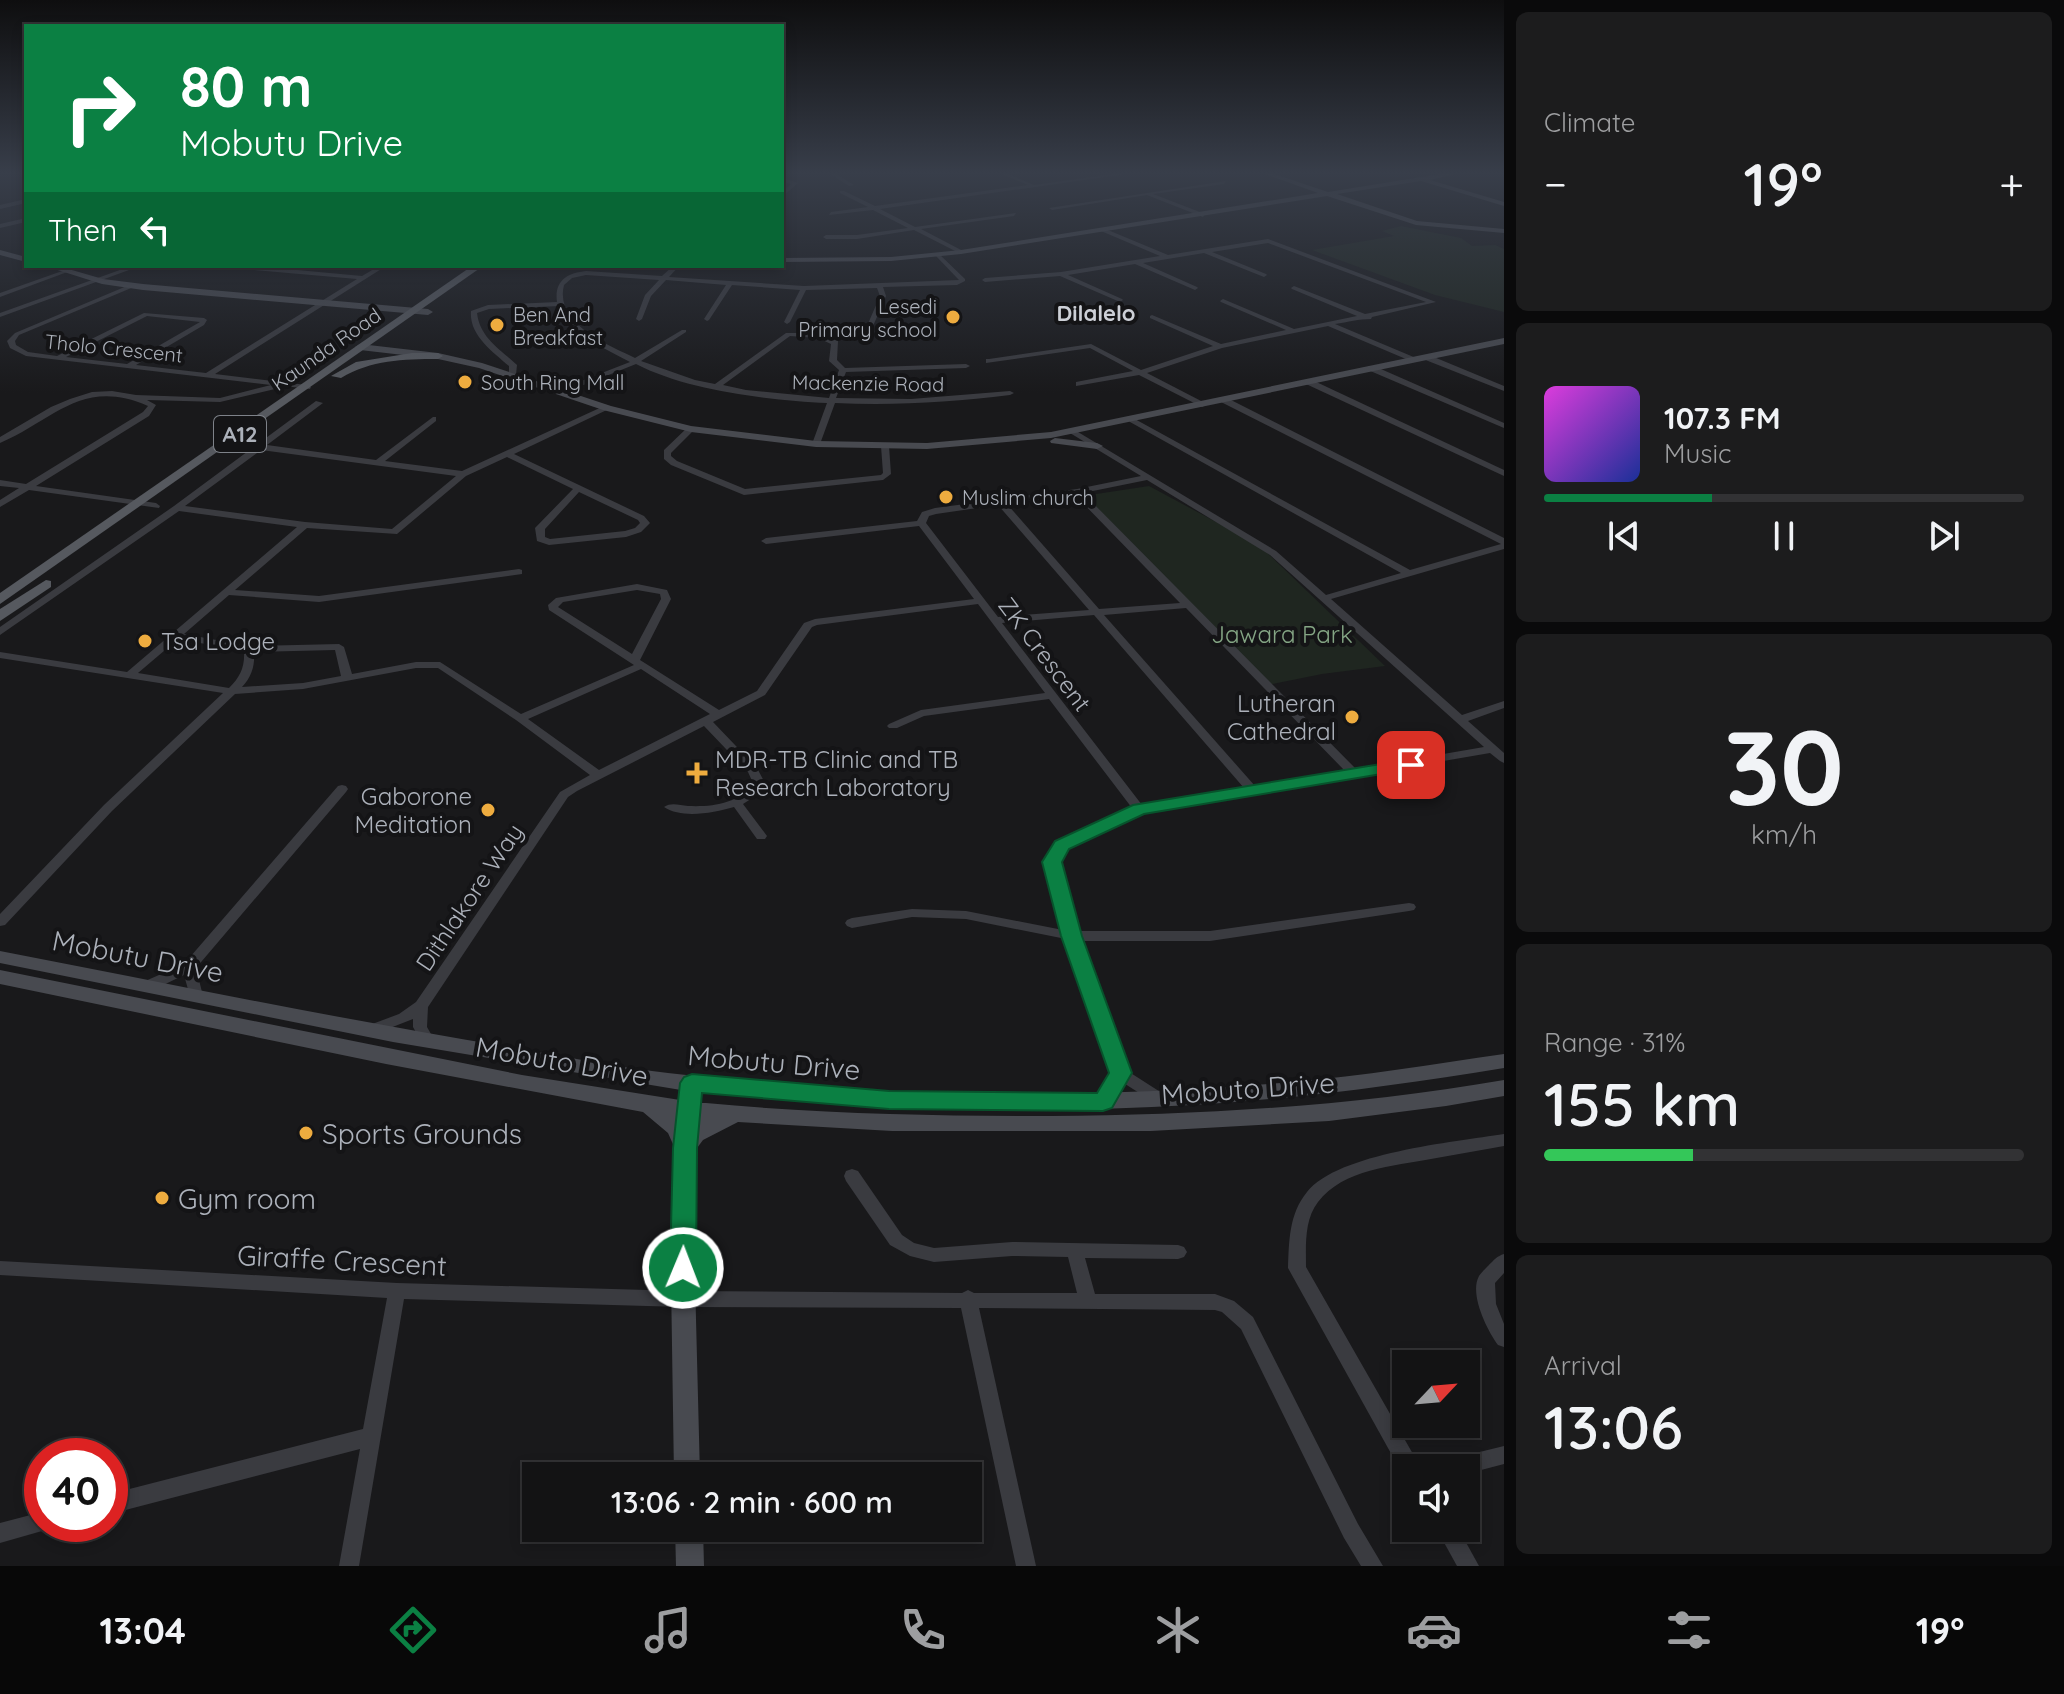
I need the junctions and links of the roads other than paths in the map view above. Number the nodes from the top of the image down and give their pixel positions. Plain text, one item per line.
1 (951, 247) edge
2 (993, 247) edge
3 (1144, 247) edge
4 (1221, 247) edge
5 (1288, 247) edge
6 (1202, 250) junction
7 (0, 252) edge
8 (961, 252) junction
9 (938, 255) junction
10 (1165, 256) junction
11 (24, 259) edge
12 (784, 260) edge
13 (1133, 261) junction
14 (56, 268) edge
15 (131, 268) edge
16 (254, 268) edge
17 (380, 268) edge
18 (476, 268) edge
19 (488, 268) edge
20 (674, 268) edge
21 (67, 271) junction
22 (1061, 274) junction
23 (1264, 275) dead end
24 (363, 278) junction
25 (97, 279) junction
26 (663, 280) junction
27 (985, 280) dead end
28 (134, 285) junction
29 (729, 285) junction
30 (880, 287) junction
31 (804, 288) junction
32 (1195, 288) dead end
33 (1294, 288) dead end
34 (0, 295) edge
35 (1120, 300) dead end
36 (1223, 301) dead end
37 (322, 304) junction
38 (561, 304) junction
39 (422, 311) junction
40 (0, 315) edge
41 (1152, 317) dead end
42 (1369, 318) junction
43 (639, 319) dead end
44 (707, 319) dead end
45 (787, 322) dead end
46 (1330, 325) junction
47 (870, 326) dead end
48 (684, 331) dead end
49 (1295, 332) junction
50 (405, 338) dead end
51 (1502, 340) edge
52 (1220, 346) junction
53 (360, 347) junction
54 (374, 348) junction
55 (438, 356) junction
56 (1426, 357) junction
57 (58, 358) junction
58 (1413, 360) junction
59 (989, 361) dead end
60 (633, 363) junction
61 (130, 365) junction
62 (351, 366) junction
63 (966, 366) dead end
64 (1371, 368) junction
65 (843, 370) junction
66 (1141, 372) junction
67 (208, 375) junction
68 (512, 375) junction
69 (1309, 382) junction
70 (282, 384) junction
71 (1079, 384) dead end
72 (717, 386) junction
73 (307, 387) junction
74 (1504, 389) edge
75 (561, 392) junction
76 (1010, 393) dead end
77 (131, 397) junction
78 (1224, 400) junction
79 (832, 401) junction
80 (319, 403) dead end
81 (1202, 405) junction
82 (607, 408) junction
83 (433, 419) dead end
84 (1133, 420) junction
85 (1504, 426) edge
86 (691, 429) junction
87 (1086, 429) junction
88 (1073, 431) junction
89 (1020, 440) junction
90 (0, 441) edge
91 (816, 444) junction
92 (885, 446) junction
93 (1097, 446) junction
94 (260, 447) junction
95 (507, 454) junction
96 (379, 462) junction
97 (1504, 473) edge
98 (463, 474) junction
99 (1149, 477) junction
100 (0, 483) edge
101 (27, 487) junction
102 (578, 488) junction
103 (1077, 492) junction
104 (141, 503) junction
105 (1001, 503) junction
106 (0, 504) edge
107 (156, 506) junction
108 (177, 508) junction
109 (921, 523) junction
110 (305, 525) junction
111 (766, 541) dead end
112 (1504, 544) edge
113 (519, 572) dead end
114 (1410, 574) junction
115 (227, 592) junction
116 (1325, 598) junction
117 (0, 600) edge
118 (980, 601) junction
119 (1189, 605) junction
120 (1097, 613) junction
121 (0, 616) edge
122 (995, 620) junction
123 (0, 632) edge
124 (175, 635) junction
125 (249, 649) junction
126 (0, 655) edge
127 (638, 662) junction
128 (128, 676) junction
129 (347, 677) junction
130 (229, 691) junction
131 (1051, 695) junction
132 (1504, 704) edge
133 (711, 717) junction
134 (520, 718) junction
135 (1460, 720) junction
136 (893, 726) dead end
137 (1499, 754) edge
138 (596, 774) junction
139 (1356, 775) junction
140 (342, 789) dead end
141 (1252, 790) junction
142 (736, 802) junction
143 (670, 807) dead end
144 (1139, 809) junction
145 (761, 836) dead end
146 (1409, 907) dead end
147 (0, 922) edge
148 (852, 923) dead end
149 (1072, 936) junction
150 (0, 957) edge
151 (189, 967) junction
152 (0, 977) edge
153 (148, 986) junction
154 (196, 996) junction
155 (421, 1006) junction
156 (368, 1031) junction
157 (428, 1041) junction
158 (1504, 1061) edge
159 (1120, 1073) junction
160 (692, 1083) junction
161 (1504, 1088) edge
162 (1160, 1099) junction
163 (1103, 1102) junction
164 (646, 1104) junction
165 (689, 1109) junction
166 (737, 1114) junction
167 (1504, 1140) edge
168 (685, 1148) junction
169 (852, 1176) dead end
170 (1074, 1249) junction
171 (1178, 1252) dead end
172 (1504, 1261) edge
173 (0, 1268) edge
174 (397, 1291) junction
175 (968, 1298) junction
176 (682, 1299) junction
177 (1088, 1300) junction
178 (1504, 1339) edge
179 (369, 1437) junction
180 (1402, 1454) edge
181 (1504, 1455) edge
182 (1480, 1461) edge
183 (687, 1462) edge
184 (128, 1499) edge
185 (24, 1527) edge
186 (0, 1533) edge
187 (689, 1542) edge
188 (1454, 1542) edge
189 (349, 1566) edge
190 (690, 1566) edge
191 (1026, 1566) edge
192 (1373, 1566) edge
193 (1469, 1566) edge

1 - 8 street
2 - 8 street
3 - 10 street
4 - 6 street
5 - 42 street
6 - 10 street
6 - 23 street
7 - 11 street
8 - 9 street
9 - 12 street
9 - 30 street
10 - 13 street
13 - 22 street
13 - 32 street
14 - 21 street
15 - 25 street
16 - 24 street
17 - 24 street
18 - 39 main road, Kaunda Road / A12
19 - 39 main road, Kaunda Road / A12
20 - 26 street
21 - 25 street
21 - 34 street
22 - 27 street
22 - 35 street
24 - 37 street
25 - 28 street
25 - 40 street
26 - 29 street
26 - 38 street
26 - 43 street
28 - 37 street
28 - 57 street, Tholo Crescent
29 - 31 street
29 - 44 street
30 - 31 street
30 - 47 street
31 - 45 street
33 - 42 street
36 - 49 street
37 - 39 street
37 - 67 street
38 - 60 street, Mackenzie Road
38 - 68 street
39 - 53 main road, Kaunda Road / A12
39 - 54 main road, Kaunda Road / A12
41 - 52 street
42 - 46 street
46 - 49 street
46 - 58 street
48 - 60 street
49 - 52 street
50 - 55 main road
51 - 56 street
52 - 66 street
53 - 54 street
53 - 73 main road, Kaunda Road / A12
54 - 55 street
54 - 62 main road, Kaunda Road / A12
55 - 62 main road
55 - 68 street
56 - 58 street
56 - 74 street
57 - 61 street, Tholo Crescent
57 - 61 street
58 - 64 street
59 - 66 street
60 - 72 street, Mackenzie Road
60 - 75 street
61 - 67 street, Tholo Crescent
62 - 107 main road, A12
63 - 65 street
64 - 69 street
64 - 85 street
65 - 72 street
65 - 79 street
66 - 71 street
66 - 81 street
67 - 70 street, Tholo Crescent
68 - 75 street
69 - 78 street
69 - 97 street
70 - 73 street, Tholo Crescent
70 - 77 street
72 - 79 street, Mackenzie Road
73 - 104 main road, Kaunda Road / A12
75 - 82 street
76 - 79 street, Mackenzie Road
77 - 90 street
77 - 101 street
78 - 81 street
78 - 112 street
79 - 91 street
80 - 94 street
81 - 84 street
82 - 86 street
82 - 95 street
83 - 96 street
84 - 87 street
84 - 114 street
86 - 91 street
86 - 92 street
87 - 88 street
87 - 93 street
88 - 89 street
88 - 93 street
89 - 92 street
89 - 93 street
91 - 92 street
93 - 99 street
94 - 96 street
94 - 108 street
95 - 98 street
95 - 102 street
96 - 98 street
98 - 110 street
99 - 103 street
99 - 116 street
100 - 101 street
101 - 104 street
101 - 106 street
102 - 102 street
103 - 105 street
103 - 119 street
104 - 107 street
104 - 117 main road, Kaunda Road / A12
105 - 109 street
105 - 120 street
107 - 121 main road, A12
108 - 110 street
108 - 123 street
109 - 111 street
109 - 118 street, ZK Crescent
110 - 115 street
112 - 114 street
113 - 115 street
114 - 116 street
115 - 124 street
116 - 135 street
118 - 122 street, ZK Crescent
118 - 133 street, Dithlakore Way
119 - 120 street
119 - 139 street
120 - 122 street
120 - 141 street
122 - 131 street, ZK Crescent
124 - 125 street
124 - 128 street
125 - 129 street
125 - 130 street
126 - 128 street
127 - 127 street
127 - 133 street
127 - 134 street
128 - 130 street
129 - 130 street
129 - 134 street
130 - 147 street
131 - 136 street
131 - 144 street, ZK Crescent
132 - 135 street
133 - 138 street, Dithlakore Way
133 - 142 street
134 - 138 street
135 - 137 street
137 - 139 street
138 - 155 street, Dithlakore Way
139 - 141 street
140 - 151 street
141 - 144 street
142 - 143 street
142 - 145 street
144 - 149 street
146 - 149 street
148 - 149 street
149 - 159 street
150 - 153 street, Mobutu Drive
151 - 153 street
151 - 154 street
152 - 164 street, Mobuto Drive
153 - 154 street, Mobutu Drive
154 - 156 street, Mobutu Drive
155 - 156 street, Dithlakore Way
155 - 157 street
156 - 157 street, Mobutu Drive
157 - 160 street, Mobutu Drive
158 - 162 street, Mobutu Drive
159 - 162 street
159 - 163 street
160 - 163 street, Mobutu Drive
160 - 165 street
161 - 166 street, Mobuto Drive
162 - 163 street, Mobutu Drive
164 - 165 street, Mobuto Drive
164 - 168 street
165 - 166 street, Mobuto Drive
165 - 168 street
166 - 168 street
167 - 180 street
168 - 176 street
169 - 170 street
170 - 171 street
170 - 177 street
172 - 178 street
173 - 174 street, Giraffe Crescent
174 - 176 street, Giraffe Crescent
174 - 179 street
175 - 176 street, Giraffe Crescent
175 - 177 street, Giraffe Crescent
175 - 191 street
176 - 183 street
177 - 192 street, Giraffe Crescent
179 - 184 street
179 - 189 street
181 - 182 street
185 - 186 street
187 - 190 street
188 - 193 street

